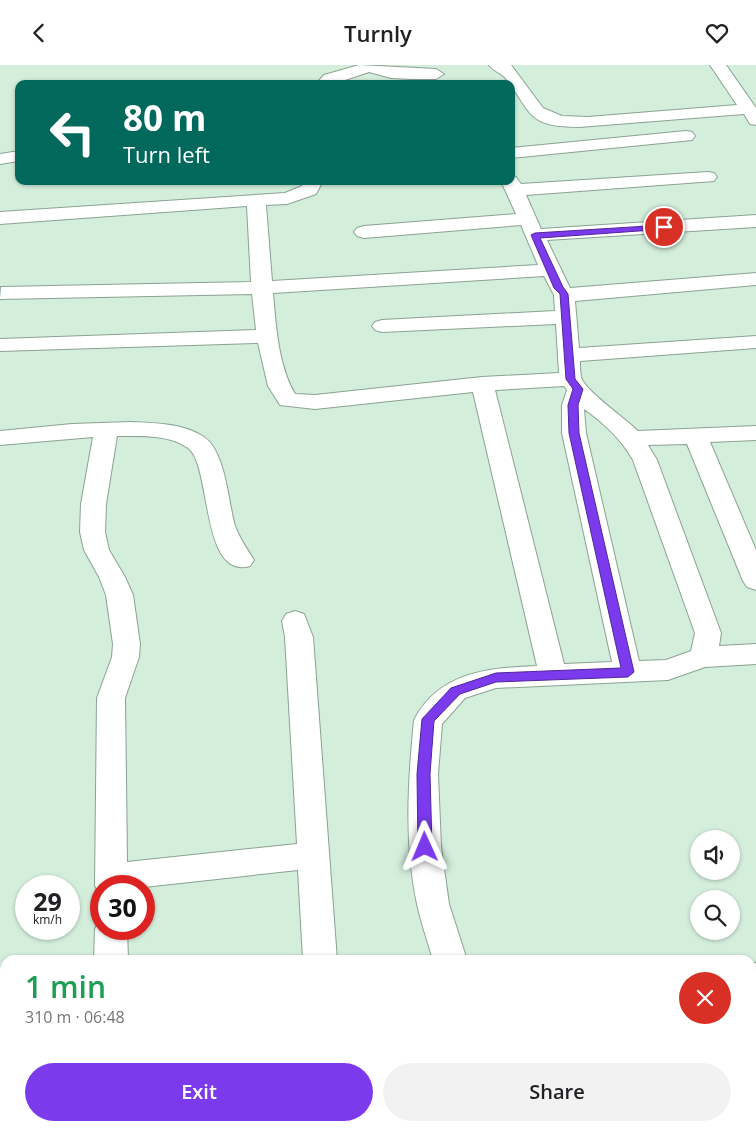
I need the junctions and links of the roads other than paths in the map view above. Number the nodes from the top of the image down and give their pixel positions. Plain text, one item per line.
1 (498, 65) edge
2 (718, 65) edge
3 (373, 71) edge
4 (441, 75) edge
5 (328, 80) edge
6 (515, 80) edge
7 (515, 81) edge
8 (752, 115) edge
9 (686, 136) dead end
10 (515, 153) edge
11 (15, 157) edge
12 (0, 159) edge
13 (708, 177) dead end
14 (312, 185) edge
15 (512, 186) edge
16 (256, 201) junction
17 (0, 218) edge
18 (756, 221) edge
19 (531, 227) junction
20 (364, 232) dead end
21 (550, 270) junction
22 (756, 279) edge
23 (0, 288) edge
24 (263, 288) junction
25 (565, 306) junction
26 (382, 326) dead end
27 (267, 336) junction
28 (756, 342) edge
29 (0, 345) edge
30 (572, 374) junction
31 (482, 384) junction
32 (106, 430) junction
33 (756, 433) edge
34 (696, 436) junction
35 (0, 438) edge
36 (632, 439) junction
37 (241, 560) dead end
38 (756, 581) edge
39 (295, 621) dead end
40 (756, 654) edge
41 (703, 657) junction
42 (628, 672) junction
43 (553, 675) junction
44 (313, 855) junction
45 (111, 875) edge
46 (155, 876) edge
47 (111, 940) edge
48 (111, 955) edge
49 (320, 955) edge
50 (448, 955) edge

1 - 6 street
2 - 8 street
3 - 4 street
3 - 5 street
7 - 8 street
9 - 10 street
11 - 12 street
13 - 15 street
14 - 16 street
15 - 19 street
16 - 17 street
16 - 24 street
18 - 19 street
19 - 20 street
19 - 21 street
21 - 24 street
21 - 25 street
22 - 25 street
23 - 24 street
24 - 27 street
25 - 26 street
25 - 30 street
27 - 29 street
27 - 31 street
28 - 30 street
30 - 31 street
30 - 36 street
30 - 42 street
31 - 43 street
32 - 35 street
32 - 37 street
32 - 45 street
33 - 34 street
34 - 36 street
34 - 38 street
36 - 41 street
39 - 44 street
40 - 41 street
41 - 42 street
42 - 43 street
43 - 50 street
44 - 46 street
44 - 49 street
47 - 48 street

